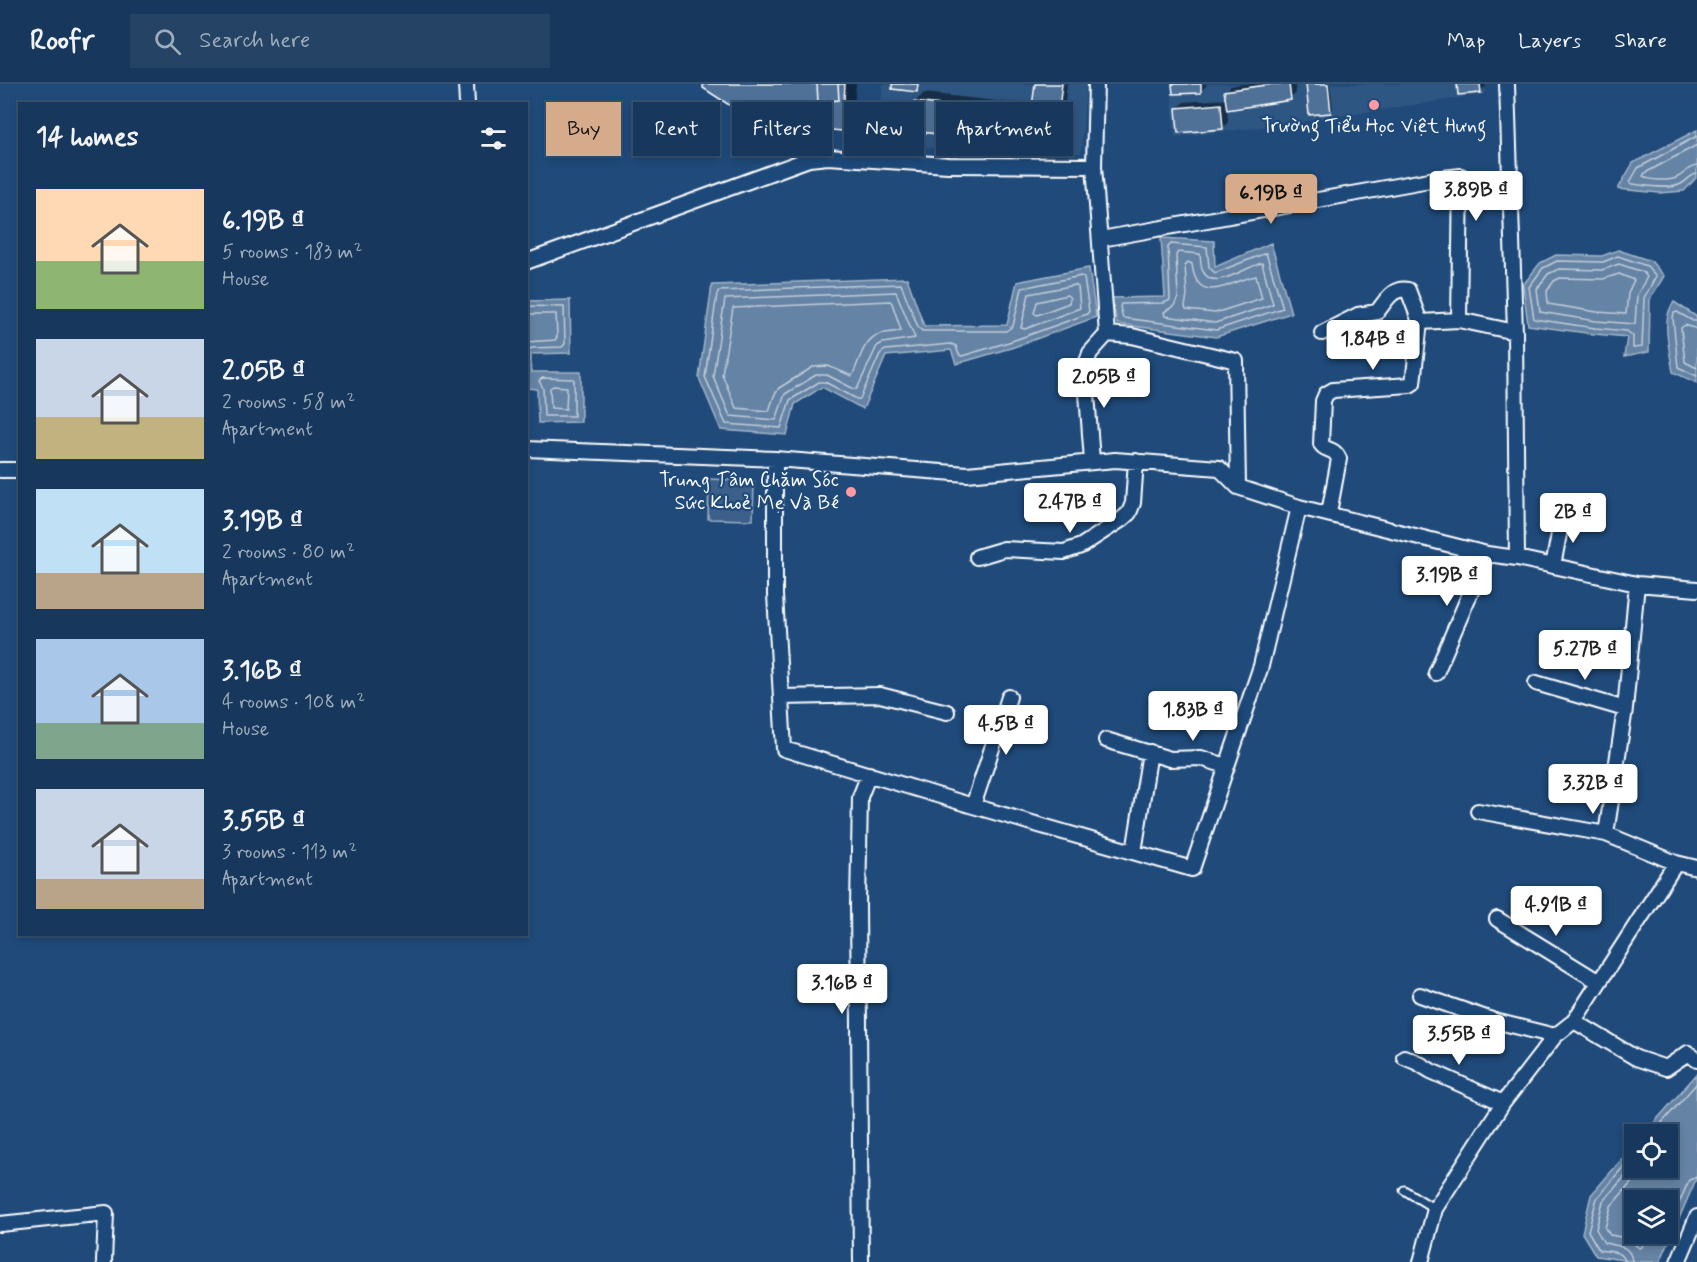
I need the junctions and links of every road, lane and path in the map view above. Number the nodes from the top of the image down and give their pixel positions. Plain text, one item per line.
1 (466, 84) edge
2 (1096, 84) edge
3 (1507, 84) edge
4 (467, 102) edge
5 (1094, 166) junction
6 (1101, 239) junction
7 (528, 261) edge
8 (1459, 320) junction
9 (1420, 322) junction
10 (1515, 332) junction
11 (1322, 333) dead end
12 (1107, 334) junction
13 (528, 449) edge
14 (775, 459) junction
15 (1092, 461) junction
16 (1136, 461) junction
17 (0, 470) edge
18 (18, 470) edge
19 (1239, 487) junction
20 (1299, 507) junction
21 (1329, 513) junction
22 (1562, 518) dead end
23 (1487, 554) junction
24 (976, 557) dead end
25 (1517, 558) junction
26 (1553, 566) junction
27 (1637, 584) junction
28 (1697, 589) edge
29 (1436, 673) dead end
30 (1536, 683) dead end
31 (781, 697) junction
32 (1009, 697) dead end
33 (1625, 709) junction
34 (947, 712) dead end
35 (1106, 740) dead end
36 (1150, 752) junction
37 (1226, 766) junction
38 (869, 774) junction
39 (973, 806) junction
40 (1478, 811) dead end
41 (1605, 834) junction
42 (1134, 852) junction
43 (1676, 863) junction
44 (1697, 868) edge
45 (1497, 919) dead end
46 (1599, 982) junction
47 (1420, 995) dead end
48 (1574, 1021) junction
49 (1555, 1036) junction
50 (1693, 1056) edge
51 (1404, 1057) dead end
52 (1503, 1103) junction
53 (1404, 1190) dead end
54 (1435, 1209) junction
55 (1697, 1216) edge
56 (0, 1224) edge
57 (104, 1262) edge
58 (861, 1262) edge
59 (1420, 1262) edge
60 (1678, 1262) edge

1 - 4 street
2 - 5 street
3 - 10 street
5 - 6 street
5 - 7 street
6 - 8 street
6 - 12 street
8 - 9 street
8 - 10 street
9 - 11 street
9 - 21 street
10 - 25 street
12 - 15 street
12 - 19 street
13 - 14 street
14 - 15 street
14 - 31 street
15 - 16 street
16 - 19 street
16 - 24 street
17 - 18 street
19 - 20 street
20 - 21 street
20 - 37 street
21 - 23 street
22 - 26 street
23 - 25 street
23 - 29 street
25 - 26 street
26 - 27 street
27 - 28 street
27 - 33 street
30 - 33 street
31 - 34 street
31 - 38 street
32 - 39 street
33 - 41 street
35 - 36 street
36 - 37 street
36 - 42 street
37 - 42 street
38 - 39 street
38 - 58 street
39 - 42 street
40 - 41 street
41 - 43 street
43 - 44 street
43 - 46 street
45 - 46 street
46 - 48 street
47 - 49 street
48 - 49 street
48 - 50 street
49 - 52 street
51 - 52 street
52 - 54 street
53 - 54 lane
54 - 59 street
55 - 60 street
56 - 57 street

